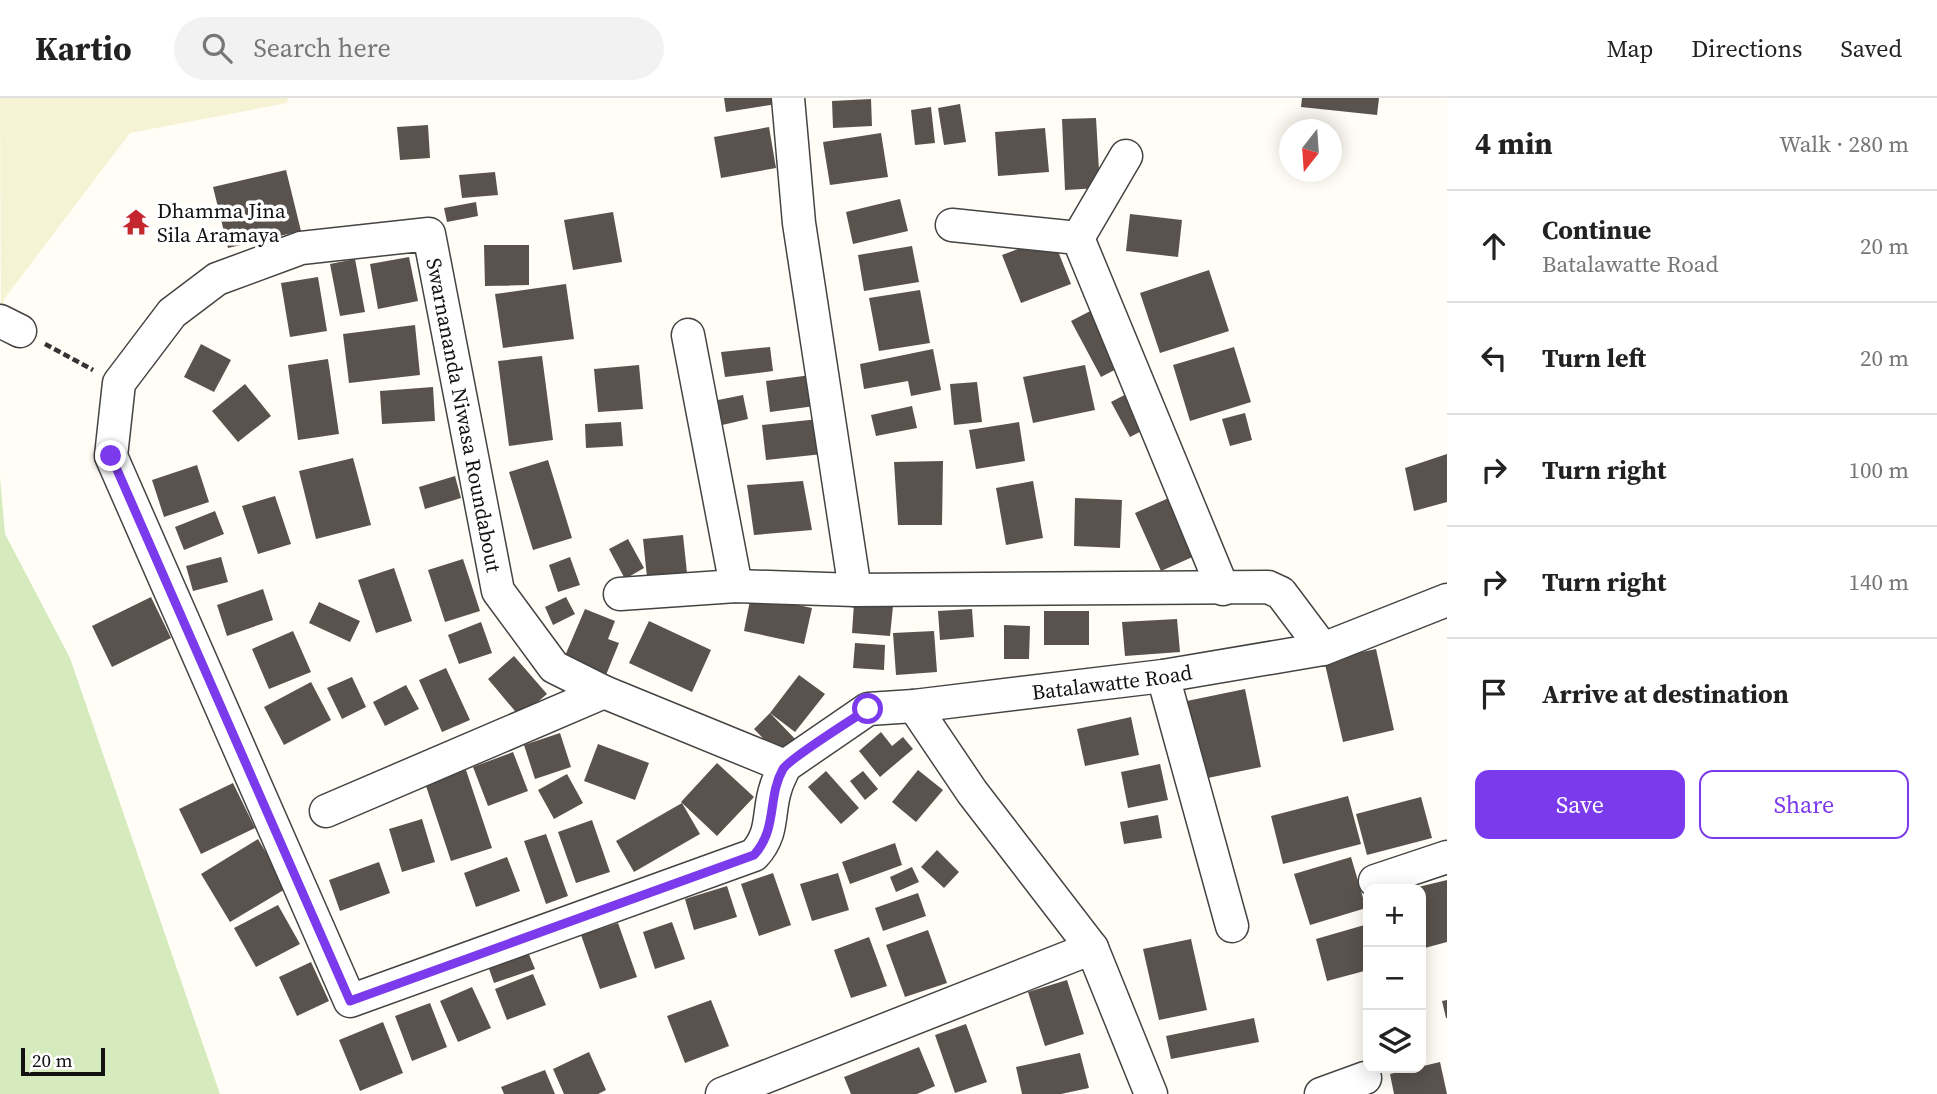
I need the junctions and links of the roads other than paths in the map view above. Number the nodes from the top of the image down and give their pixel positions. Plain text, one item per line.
1 (788, 98) edge
2 (1126, 156) dead end
3 (952, 225) dead end
4 (1078, 238) junction
5 (688, 335) dead end
6 (736, 586) junction
7 (1223, 589) junction
8 (855, 590) junction
9 (620, 594) dead end
10 (1447, 600) edge
11 (1323, 649) junction
12 (1163, 676) junction
13 (604, 692) junction
14 (914, 706) junction
15 (785, 766) junction
16 (326, 811) dead end
17 (1447, 857) edge
18 (1375, 881) dead end
19 (1232, 926) dead end
20 (1091, 948) junction
21 (1365, 1078) dead end
22 (722, 1094) edge
23 (1151, 1094) edge
24 (1321, 1094) edge

1 - 8 street
2 - 4 street
3 - 4 street
4 - 7 street
5 - 6 street
6 - 8 street
6 - 9 street
7 - 8 street
7 - 11 street
10 - 11 street, Batalawatte Road
11 - 12 street, Batalawatte Road
12 - 14 street, Batalawatte Road
12 - 19 street
13 - 15 street, Swarnananda Niwasa Roundabout
13 - 15 street, Swarnananda Niwasa Roundabout
13 - 16 street
14 - 15 street, Batalawatte Road
14 - 20 street
17 - 18 street
20 - 22 street
20 - 23 street
21 - 24 street

